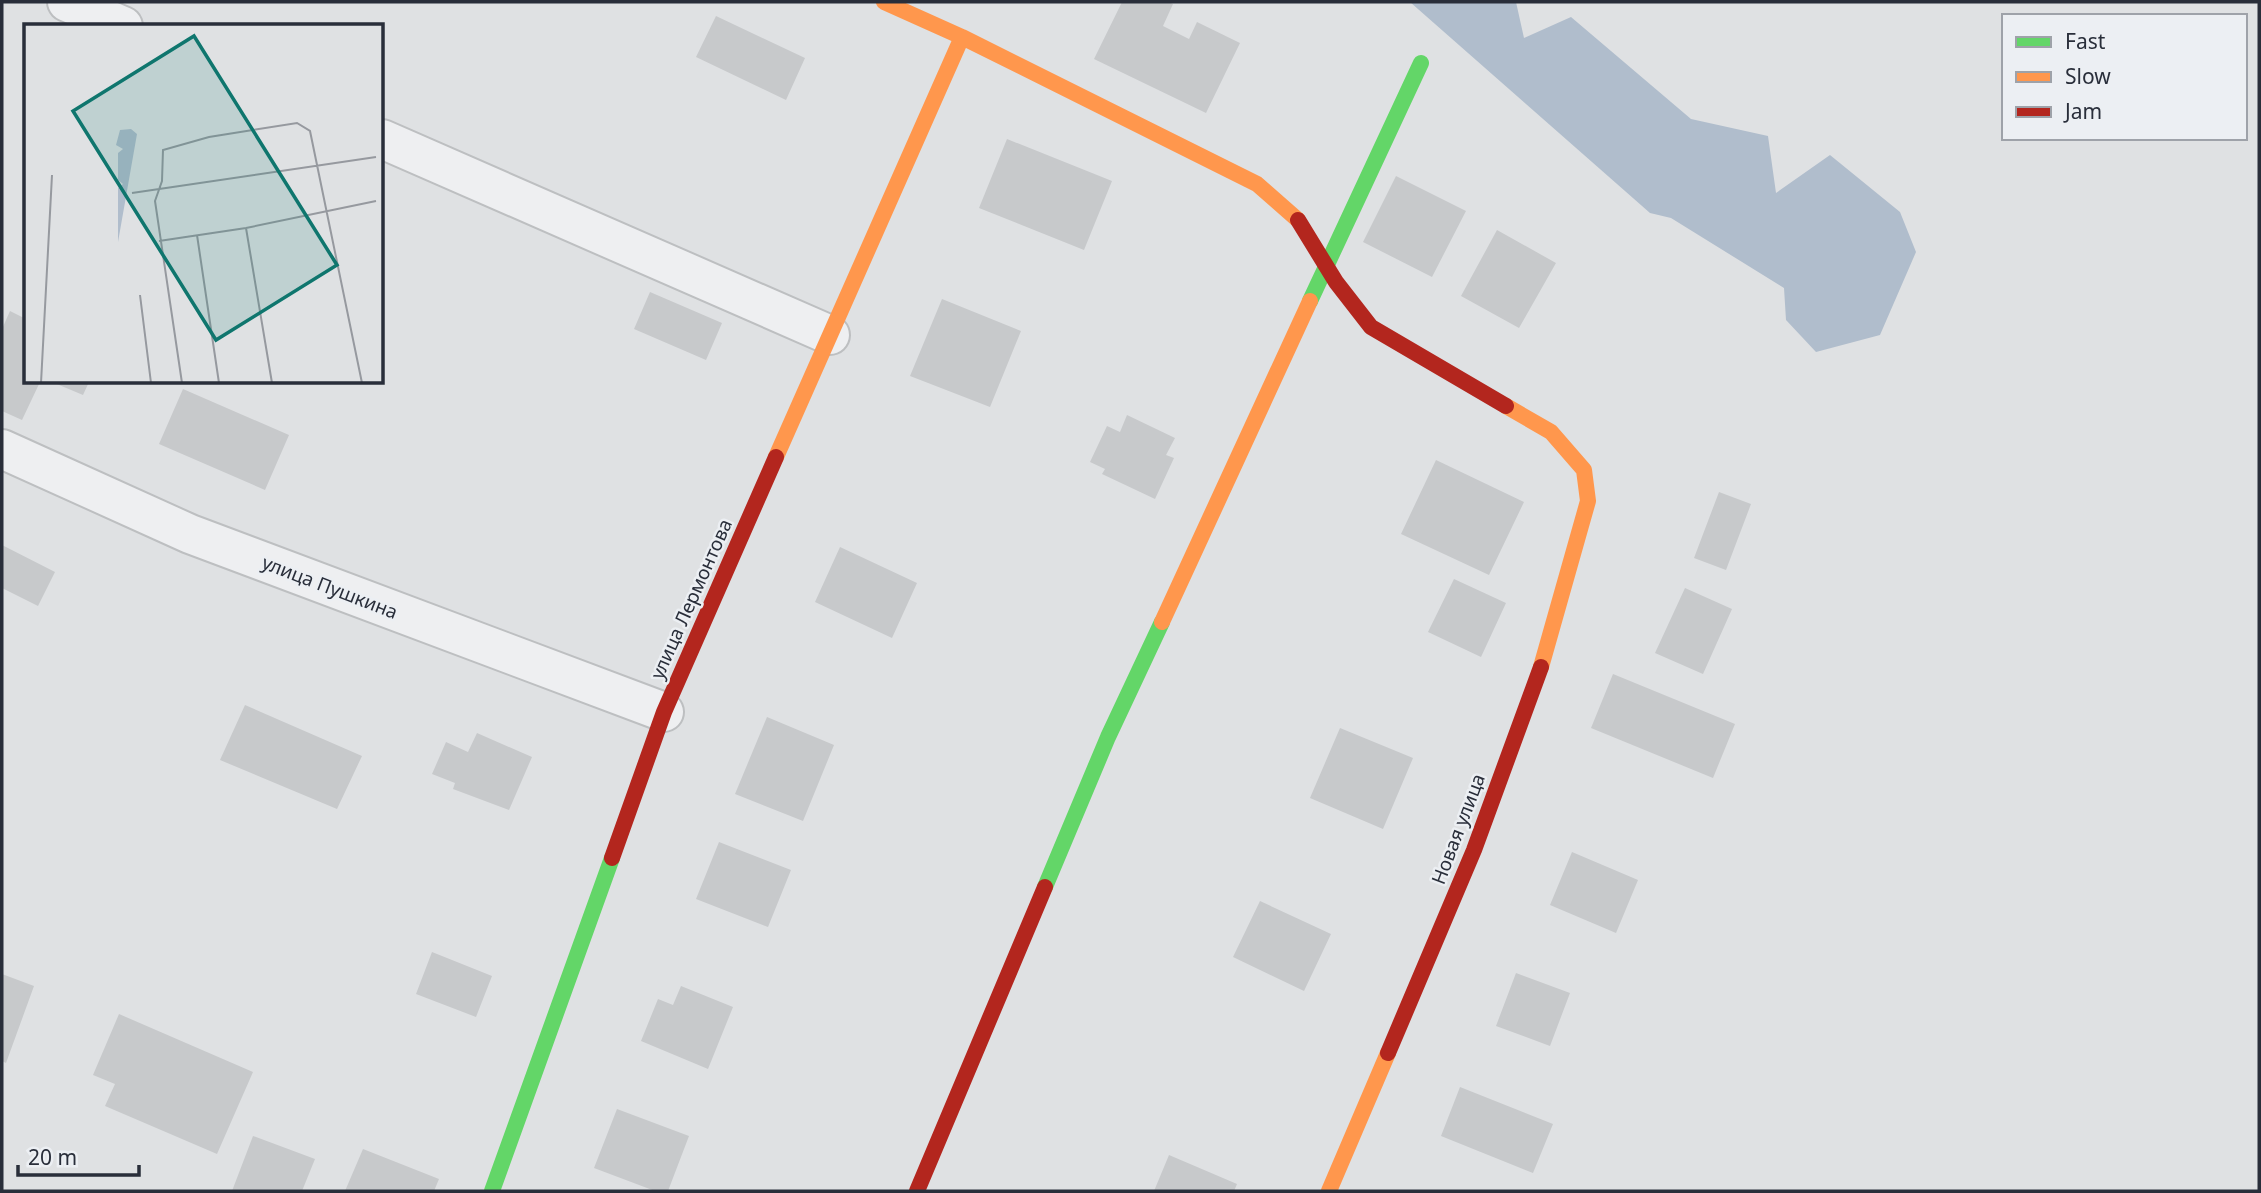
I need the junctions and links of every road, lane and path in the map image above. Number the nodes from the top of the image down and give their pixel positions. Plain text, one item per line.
1 (67, 2) edge
2 (884, 2) edge
3 (118, 24) edge
4 (962, 37) junction
5 (1421, 63) dead end
6 (383, 139) edge
7 (1326, 265) junction
8 (831, 335) junction
9 (2, 449) edge
10 (664, 712) junction
11 (492, 1191) edge
12 (917, 1191) edge
13 (1329, 1191) edge

1 - 3 street
2 - 4 street
4 - 7 street
4 - 8 street, улица Лермонтова
5 - 7 street
6 - 8 street
7 - 12 street
7 - 13 street, Новая улица
8 - 10 street, улица Лермонтова
9 - 10 street, улица Пушкина
10 - 11 street, улица Лермонтова

